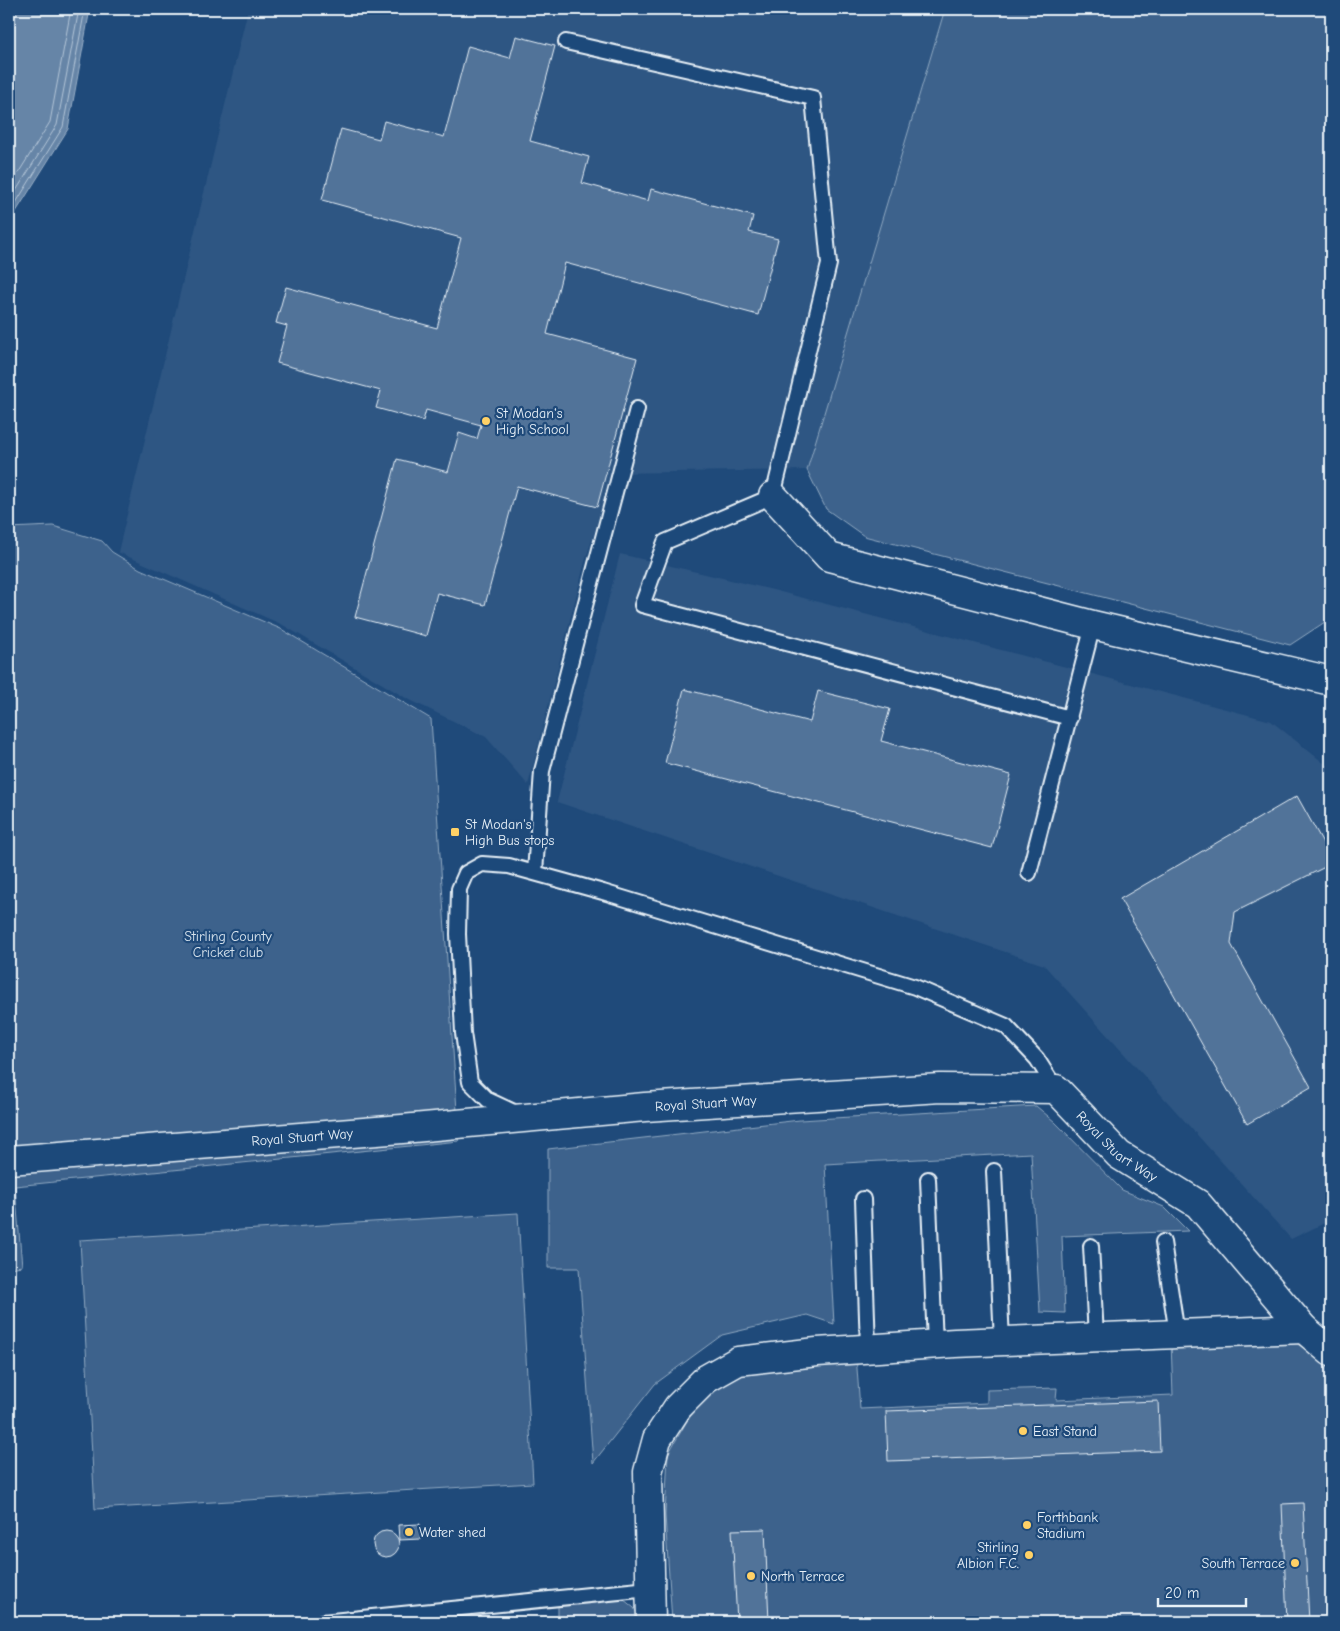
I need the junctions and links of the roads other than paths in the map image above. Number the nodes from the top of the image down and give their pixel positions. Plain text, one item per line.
1 (566, 42) dead end
2 (637, 409) dead end
3 (773, 496) junction
4 (1093, 625) junction
5 (1331, 681) edge
6 (1070, 718) junction
7 (535, 873) junction
8 (1029, 873) dead end
9 (1056, 1089) junction
10 (525, 1118) junction
11 (9, 1160) edge
12 (994, 1171) dead end
13 (928, 1179) dead end
14 (863, 1199) dead end
15 (1164, 1242) dead end
16 (1091, 1246) dead end
17 (1304, 1329) junction
18 (1177, 1334) junction
19 (1096, 1336) junction
20 (1002, 1341) junction
21 (936, 1344) junction
22 (868, 1348) junction
23 (1331, 1352) edge
24 (649, 1588) junction
25 (322, 1622) edge
26 (651, 1622) edge

1 - 3 lane
2 - 7 lane
3 - 4 street
3 - 6 lane
4 - 5 street
4 - 6 lane
6 - 8 lane
7 - 9 lane
7 - 10 lane
9 - 10 street, Royal Stuart Way
9 - 17 street, Royal Stuart Way
10 - 11 street, Royal Stuart Way
12 - 20 lane
13 - 21 lane
14 - 22 lane
15 - 18 lane
16 - 19 lane
17 - 18 street
17 - 23 street, Royal Stuart Way
18 - 19 street
19 - 20 street
20 - 21 street
21 - 22 street
22 - 24 street
24 - 25 lane
24 - 26 street

